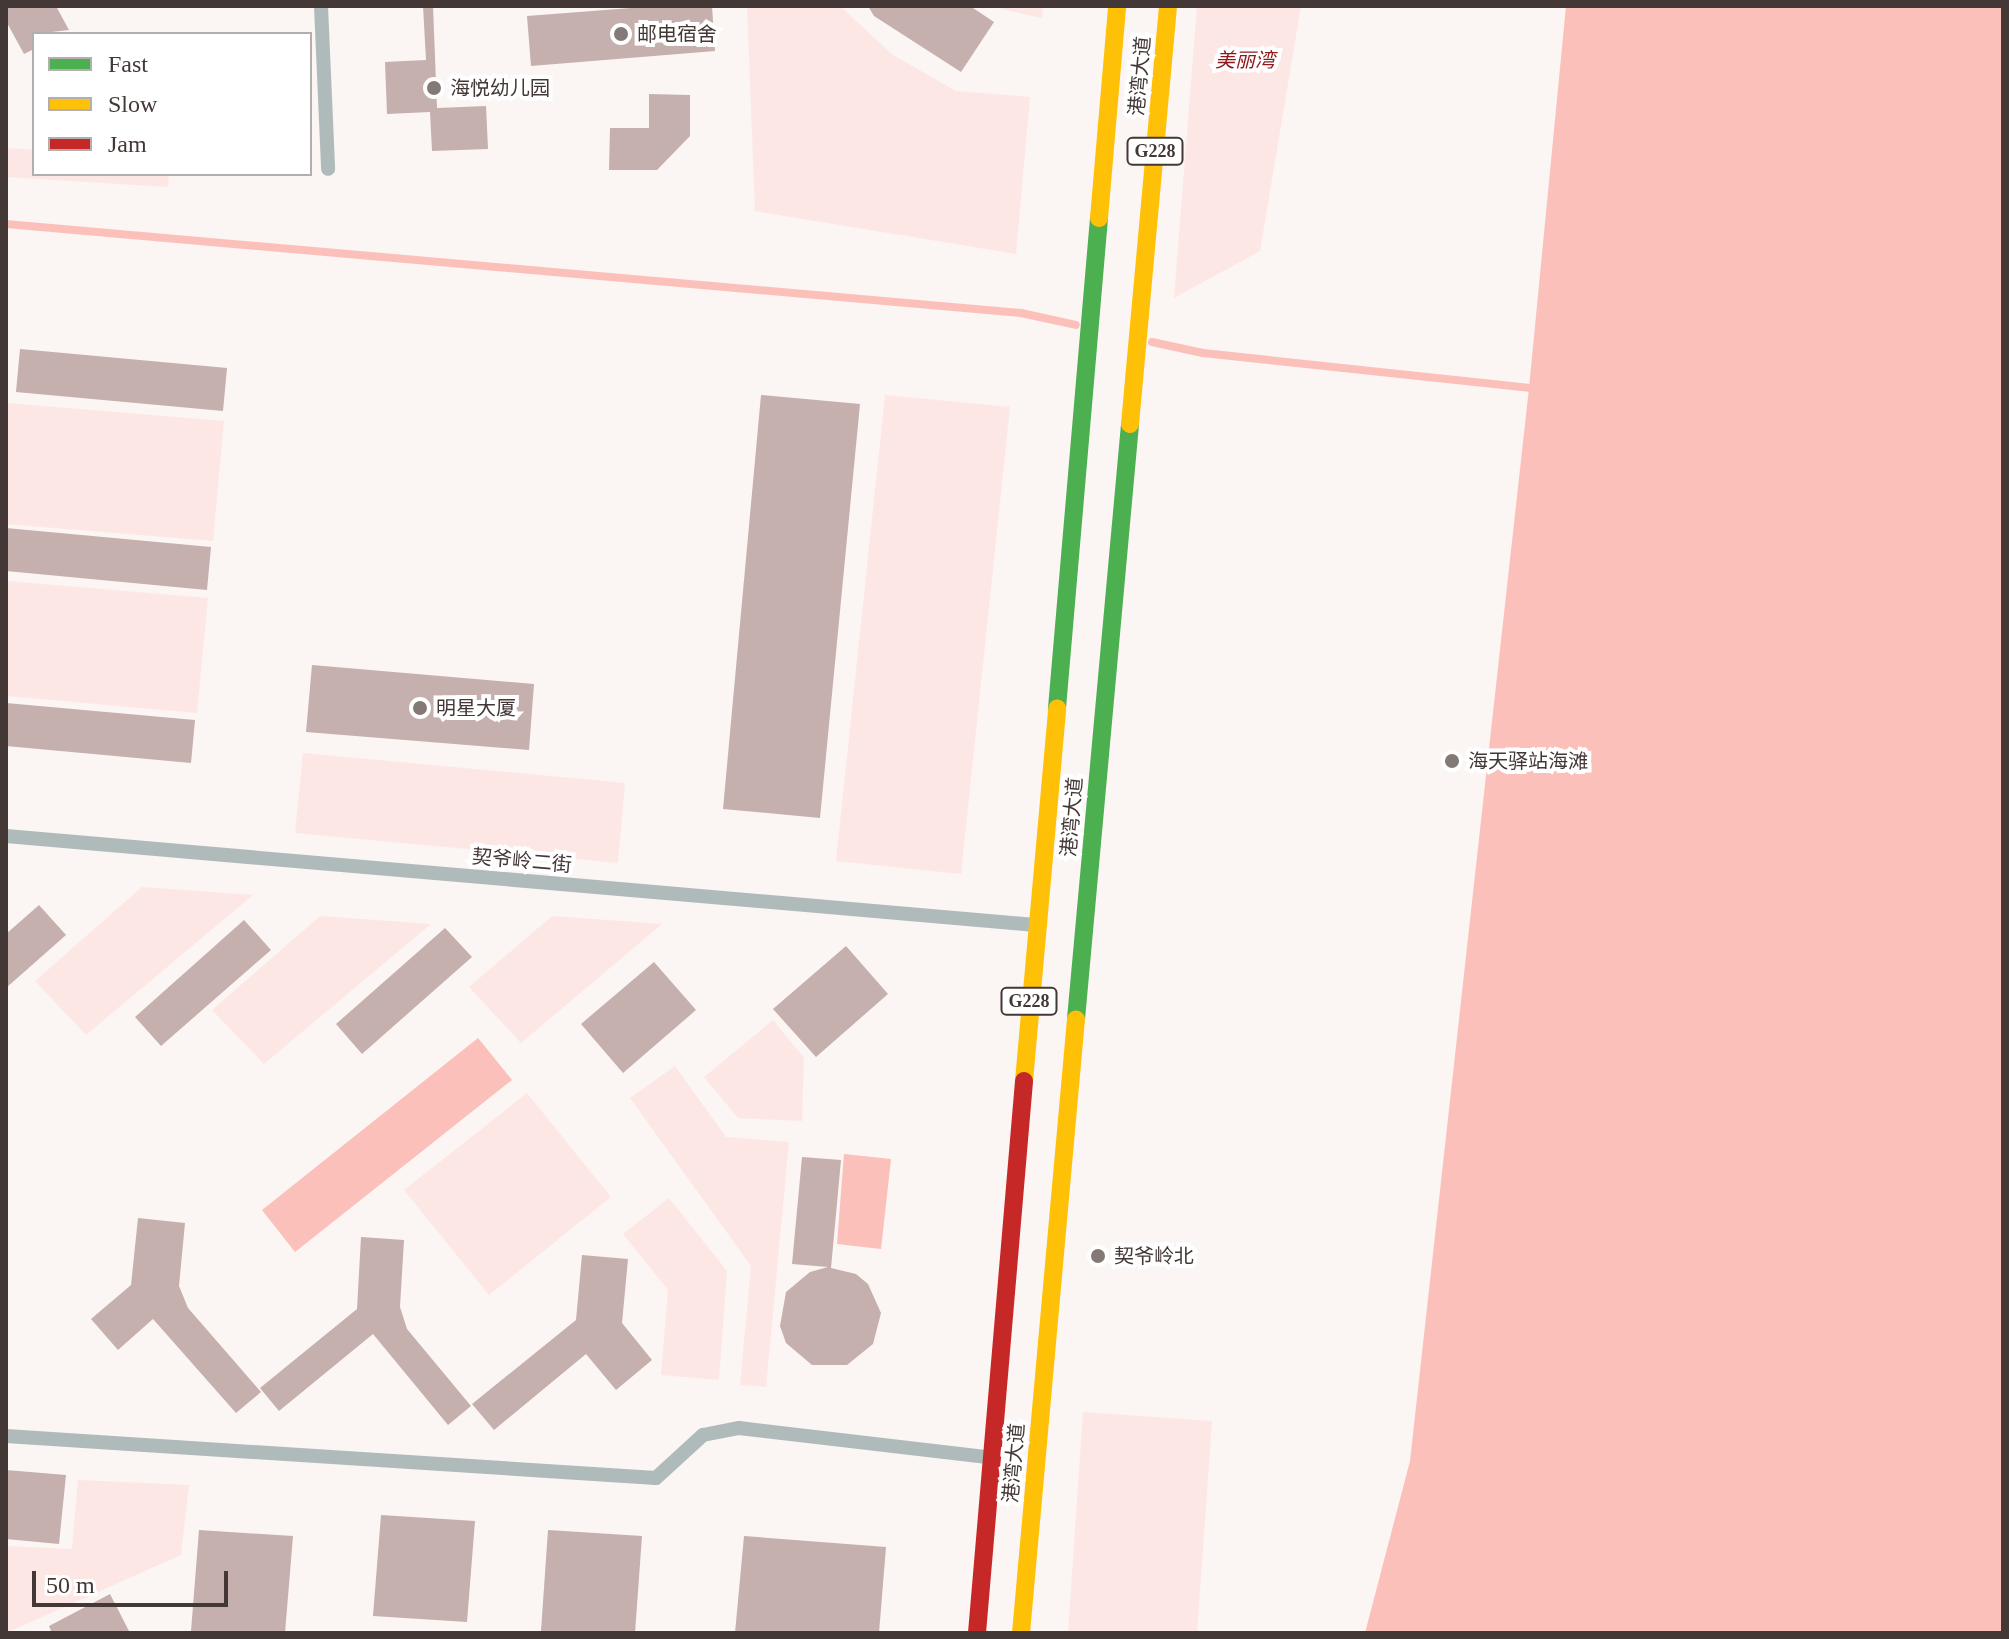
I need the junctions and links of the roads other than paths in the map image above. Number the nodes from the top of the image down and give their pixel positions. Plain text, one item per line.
1 (321, 6) edge
2 (1117, 6) edge
3 (1168, 6) edge
4 (328, 169) dead end
5 (6, 836) edge
6 (1035, 925) junction
7 (6, 1436) edge
8 (991, 1458) junction
9 (977, 1633) edge
10 (1021, 1633) edge

1 - 4 lane
2 - 6 highway, 港湾大道 / G228
3 - 10 highway, 港湾大道 / G228
5 - 6 lane, 契爷岭二街
6 - 8 highway, 港湾大道 / G228
7 - 8 lane
8 - 9 highway, 港湾大道 / G228

